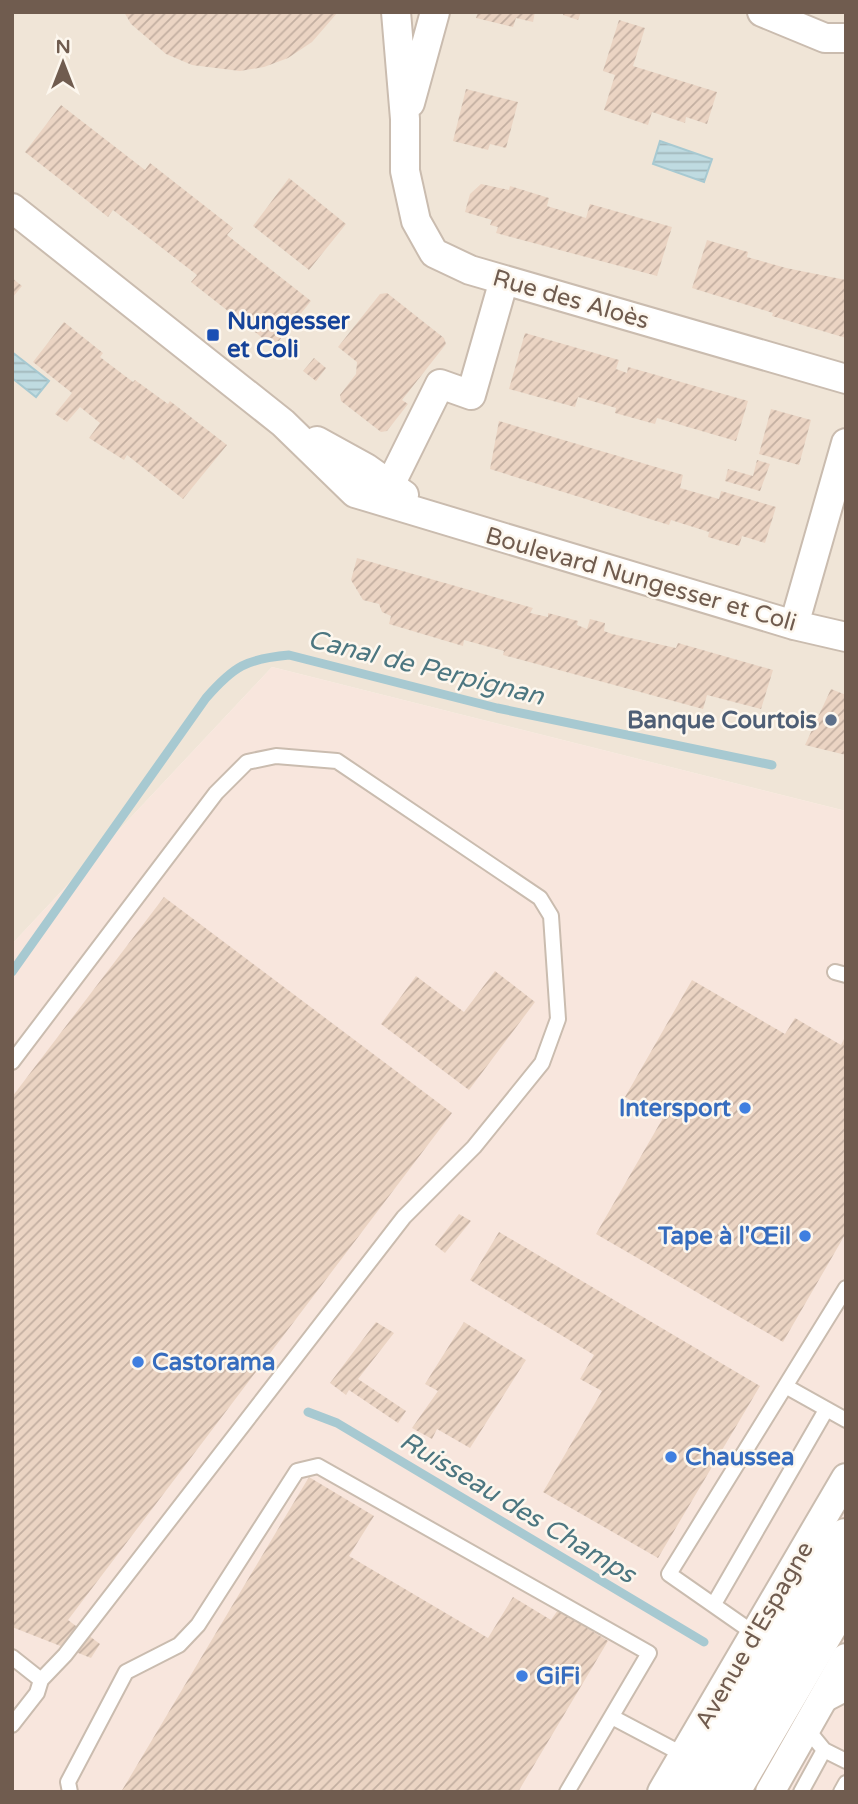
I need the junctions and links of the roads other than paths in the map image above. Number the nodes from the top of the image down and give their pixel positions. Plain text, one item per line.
1 (396, 12) edge
2 (435, 12) edge
3 (762, 12) edge
4 (846, 38) edge
5 (405, 119) junction
6 (12, 208) edge
7 (504, 280) junction
8 (846, 379) edge
9 (284, 423) junction
10 (846, 443) edge
11 (390, 485) junction
12 (438, 519) junction
13 (794, 625) junction
14 (846, 637) edge
15 (12, 1062) edge
16 (846, 1289) edge
17 (787, 1387) junction
18 (826, 1410) junction
19 (846, 1420) edge
20 (846, 1478) edge
21 (846, 1538) edge
22 (846, 1594) edge
23 (714, 1604) junction
24 (797, 1619) junction
25 (755, 1633) junction
26 (12, 1657) edge
27 (846, 1658) edge
28 (41, 1680) junction
29 (724, 1688) junction
30 (846, 1694) edge
31 (612, 1717) junction
32 (797, 1720) junction
33 (12, 1725) edge
34 (824, 1750) junction
35 (684, 1755) junction
36 (846, 1761) edge
37 (846, 1783) edge
38 (70, 1792) edge
39 (567, 1792) edge
40 (662, 1792) edge
41 (696, 1792) edge
42 (730, 1792) edge
43 (770, 1792) edge
44 (801, 1792) edge
45 (841, 1792) edge

1 - 5 street, Rue des Aloès
2 - 5 street, Rue des Aloès
3 - 4 street
5 - 7 street, Rue des Aloès
6 - 9 street, Boulevard Nungesser et Coli
7 - 8 street, Rue des Aloès
7 - 11 street
9 - 11 street, Boulevard Nungesser et Coli
9 - 12 street, Boulevard Nungesser et Coli
10 - 13 street
11 - 12 street, Boulevard Nungesser et Coli
12 - 13 street, Boulevard Nungesser et Coli
13 - 14 street, Boulevard Nungesser et Coli
15 - 28 lane
16 - 17 lane
17 - 18 lane
17 - 23 lane
18 - 19 lane
18 - 23 lane
20 - 25 street, Avenue d'Espagne
21 - 24 main road, Avenue d'Espagne
22 - 32 main road
23 - 25 lane
24 - 29 lane
24 - 41 main road, Avenue d'Espagne
25 - 29 street, Avenue d'Espagne
26 - 28 lane
27 - 32 street
28 - 33 lane
29 - 35 street, Avenue d'Espagne
30 - 32 lane
31 - 35 lane
31 - 38 lane
31 - 39 lane
32 - 34 lane
32 - 42 main road
32 - 43 street
34 - 36 lane
34 - 44 lane
35 - 40 street, Avenue d'Espagne
37 - 45 lane

